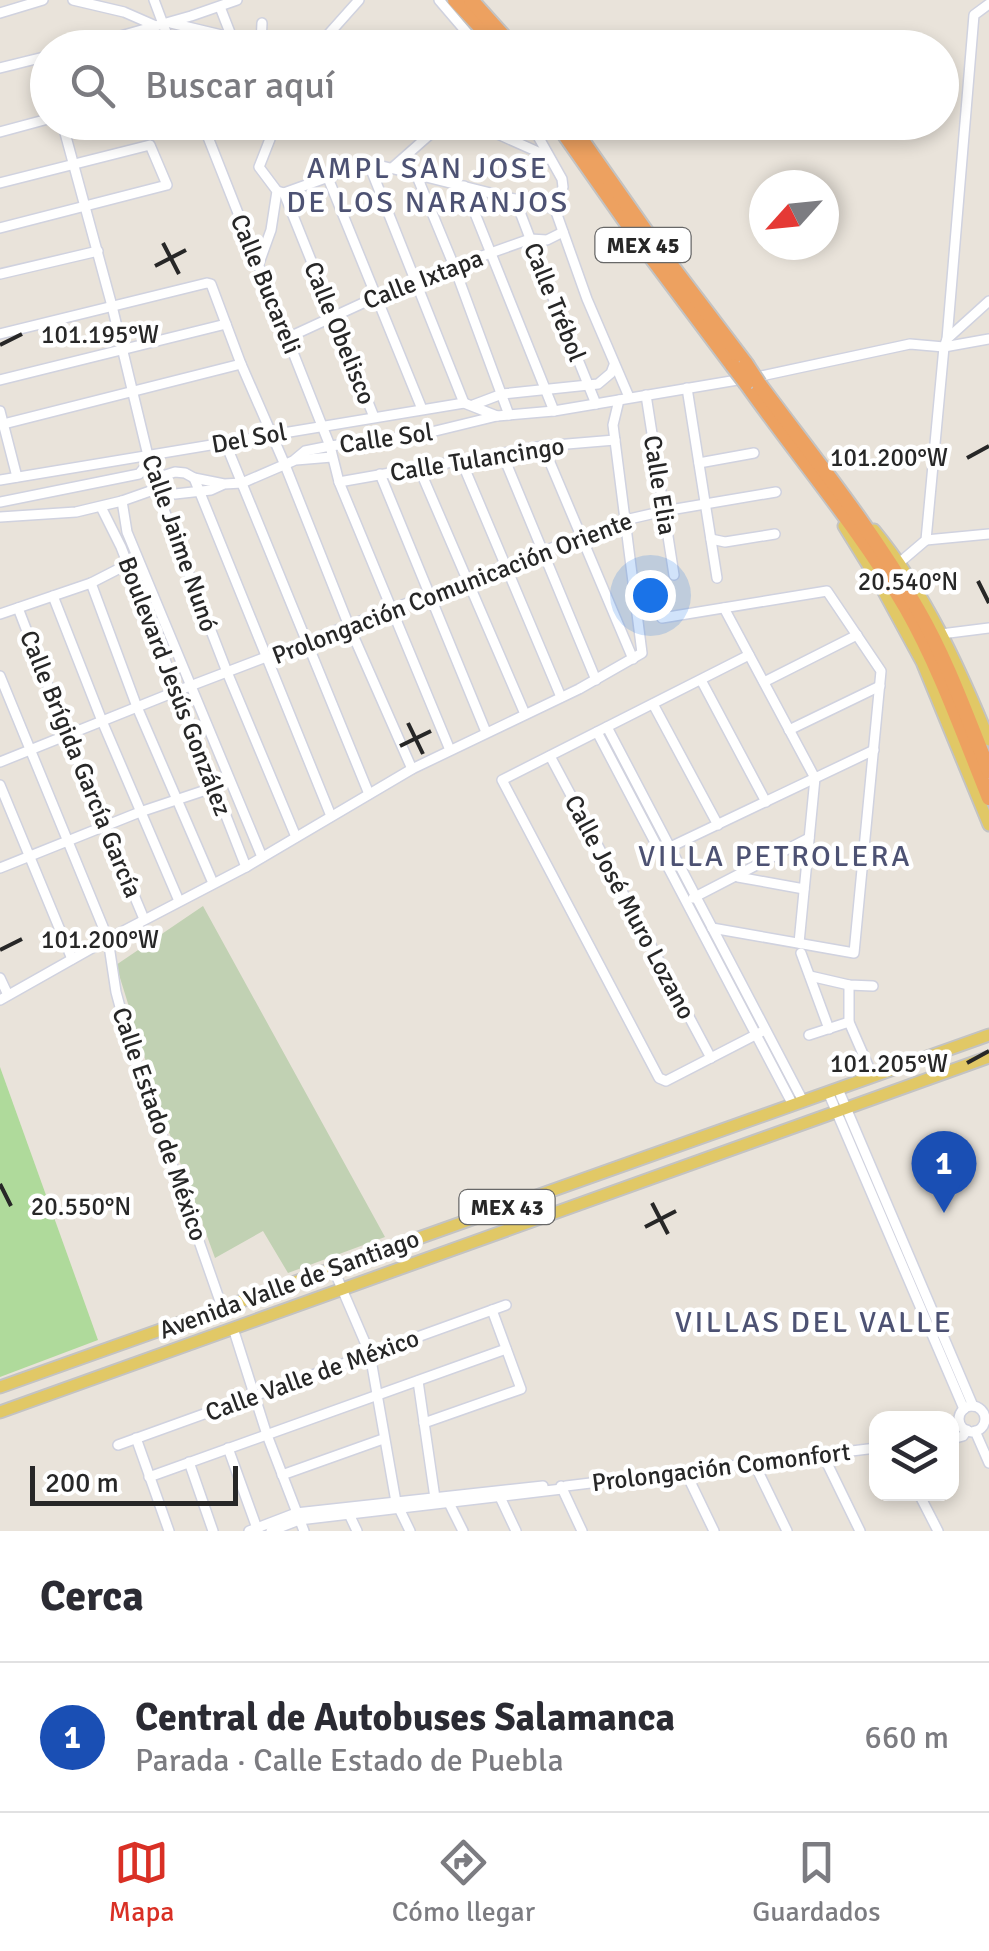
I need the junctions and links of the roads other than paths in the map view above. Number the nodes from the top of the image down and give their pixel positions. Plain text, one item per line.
1 (43, 0) edge
2 (73, 0) edge
3 (122, 0) edge
4 (154, 0) edge
5 (237, 0) edge
6 (358, 0) edge
7 (439, 0) edge
8 (455, 0) edge
9 (471, 0) edge
10 (989, 4) edge
11 (220, 7) junction
12 (124, 12) junction
13 (0, 13) edge
14 (262, 23) dead end
15 (162, 24) junction
16 (144, 30) edge
17 (164, 30) edge
18 (185, 30) edge
19 (229, 30) edge
20 (262, 30) edge
21 (333, 30) edge
22 (465, 30) edge
23 (483, 30) edge
24 (498, 30) edge
25 (30, 60) edge
26 (0, 68) edge
27 (30, 124) edge
28 (0, 132) edge
29 (67, 140) edge
30 (209, 140) edge
31 (270, 140) edge
32 (424, 140) edge
33 (511, 140) edge
34 (539, 140) edge
35 (569, 140) edge
36 (582, 140) edge
37 (348, 156) dead end
38 (547, 156) junction
39 (74, 164) junction
40 (370, 167) junction
41 (392, 168) junction
42 (350, 170) junction
43 (416, 174) junction
44 (328, 178) junction
45 (0, 183) edge
46 (464, 186) junction
47 (280, 192) junction
48 (516, 199) junction
49 (85, 206) junction
50 (555, 209) junction
51 (0, 228) edge
52 (562, 232) junction
53 (530, 240) junction
54 (98, 251) junction
55 (491, 253) junction
56 (258, 266) junction
57 (454, 266) junction
58 (0, 274) edge
59 (416, 281) junction
60 (376, 297) junction
61 (989, 302) edge
62 (112, 306) junction
63 (333, 316) junction
64 (226, 324) junction
65 (0, 334) edge
66 (287, 338) junction
67 (989, 339) edge
68 (946, 343) junction
69 (123, 349) junction
70 (241, 364) junction
71 (614, 364) junction
72 (739, 365) junction
73 (0, 380) edge
74 (752, 384) junction
75 (588, 385) junction
76 (687, 388) junction
77 (546, 389) junction
78 (133, 391) junction
79 (502, 394) junction
80 (646, 395) junction
81 (624, 398) junction
82 (468, 404) junction
83 (596, 404) junction
84 (422, 409) junction
85 (554, 411) junction
86 (0, 412) edge
87 (508, 415) junction
88 (497, 416) junction
89 (374, 417) junction
90 (2, 424) edge
91 (323, 429) junction
92 (272, 434) junction
93 (615, 440) junction
94 (226, 442) junction
95 (330, 446) junction
96 (543, 446) junction
97 (305, 451) junction
98 (502, 453) junction
99 (754, 454) dead end
100 (148, 455) junction
101 (332, 458) junction
102 (460, 460) junction
103 (801, 460) junction
104 (289, 463) junction
105 (699, 464) junction
106 (419, 468) junction
107 (825, 473) junction
108 (380, 474) junction
109 (18, 477) junction
110 (194, 478) junction
111 (0, 480) edge
112 (340, 482) junction
113 (242, 483) junction
114 (155, 484) junction
115 (224, 484) junction
116 (199, 491) junction
117 (776, 492) dead end
118 (122, 501) junction
119 (0, 502) edge
120 (706, 504) junction
121 (101, 507) junction
122 (664, 511) junction
123 (0, 517) edge
124 (626, 520) junction
125 (127, 532) junction
126 (775, 534) dead end
127 (989, 534) edge
128 (582, 538) junction
129 (711, 539) junction
130 (926, 540) junction
131 (121, 548) junction
132 (545, 552) junction
133 (138, 558) junction
134 (899, 562) junction
135 (128, 564) junction
136 (506, 567) junction
137 (674, 576) dead end
138 (717, 578) dead end
139 (468, 581) junction
140 (91, 583) junction
141 (431, 595) junction
142 (54, 596) junction
143 (18, 608) junction
144 (724, 608) junction
145 (391, 610) junction
146 (0, 614) edge
147 (662, 618) dead end
148 (349, 626) junction
149 (989, 628) edge
150 (941, 634) junction
151 (857, 635) junction
152 (307, 642) junction
153 (638, 656) junction
154 (749, 656) junction
155 (266, 657) junction
156 (226, 672) junction
157 (0, 676) edge
158 (596, 680) junction
159 (700, 680) junction
160 (764, 682) junction
161 (191, 686) junction
162 (880, 686) junction
163 (177, 691) junction
164 (561, 698) junction
165 (653, 704) junction
166 (137, 707) junction
167 (525, 714) junction
168 (102, 721) junction
169 (602, 730) junction
170 (790, 730) junction
171 (486, 732) junction
172 (67, 735) junction
173 (989, 740) edge
174 (30, 750) junction
175 (450, 750) junction
176 (874, 750) junction
177 (550, 756) junction
178 (0, 762) edge
179 (412, 769) junction
180 (989, 771) edge
181 (815, 778) junction
182 (0, 785) edge
183 (215, 787) junction
184 (369, 794) junction
185 (989, 798) edge
186 (175, 799) junction
187 (766, 802) junction
188 (140, 812) junction
189 (330, 816) junction
190 (718, 825) junction
191 (989, 825) edge
192 (104, 826) junction
193 (296, 837) junction
194 (809, 838) junction
195 (68, 842) junction
196 (665, 850) junction
197 (29, 857) junction
198 (262, 857) junction
199 (246, 866) junction
200 (0, 868) edge
201 (735, 876) junction
202 (213, 883) junction
203 (804, 889) junction
204 (691, 899) junction
205 (179, 901) junction
206 (144, 919) junction
207 (712, 928) junction
208 (737, 932) junction
209 (108, 939) junction
210 (800, 948) junction
211 (727, 958) junction
212 (72, 959) junction
213 (810, 976) junction
214 (0, 978) edge
215 (849, 985) junction
216 (873, 986) dead end
217 (4, 997) edge
218 (849, 1022) junction
219 (829, 1029) junction
220 (760, 1032) junction
221 (809, 1035) dead end
222 (989, 1035) edge
223 (989, 1057) edge
224 (711, 1058) junction
225 (873, 1077) junction
226 (833, 1091) junction
227 (798, 1103) junction
228 (842, 1110) junction
229 (333, 1268) junction
230 (342, 1289) junction
231 (506, 1305) dead end
232 (222, 1307) junction
233 (492, 1310) junction
234 (233, 1328) junction
235 (506, 1349) junction
236 (370, 1354) junction
237 (418, 1380) junction
238 (0, 1387) edge
239 (254, 1396) junction
240 (376, 1396) junction
241 (968, 1407) junction
242 (0, 1412) edge
243 (424, 1423) junction
244 (971, 1431) junction
245 (267, 1434) junction
246 (959, 1437) edge
247 (136, 1438) junction
248 (384, 1439) junction
249 (118, 1445) dead end
250 (228, 1448) junction
251 (869, 1449) edge
252 (823, 1455) junction
253 (190, 1462) junction
254 (754, 1463) junction
255 (989, 1463) edge
256 (685, 1472) junction
257 (282, 1475) junction
258 (149, 1476) junction
259 (562, 1486) junction
260 (500, 1497) junction
261 (435, 1498) junction
262 (923, 1501) edge
263 (449, 1503) junction
264 (397, 1505) junction
265 (349, 1514) junction
266 (298, 1517) junction
267 (255, 1530) edge
268 (168, 1531) edge
269 (213, 1531) edge
270 (271, 1531) edge
271 (304, 1531) edge
272 (357, 1531) edge
273 (410, 1531) edge
274 (463, 1531) edge
275 (516, 1531) edge
276 (582, 1531) edge
277 (714, 1531) edge
278 (788, 1531) edge
279 (860, 1531) edge
280 (938, 1531) edge

1 - 13 street
2 - 12 street
3 - 12 street
4 - 15 street
5 - 11 street
6 - 21 street
7 - 22 street
8 - 23 highway
9 - 24 highway
10 - 68 street
11 - 15 street
11 - 19 street
12 - 15 street
14 - 20 street
15 - 16 street
15 - 17 street
15 - 18 street
25 - 26 street
27 - 28 street
29 - 39 street, Calle Jaime Nunó
30 - 56 street, Calle Bucareli
31 - 47 street, Calle Obelisco
32 - 41 street
33 - 38 street
34 - 38 street
35 - 72 highway, MEX 45
36 - 72 highway, MEX 45
37 - 42 street
38 - 50 street
39 - 45 street
39 - 49 street, Calle Jaime Nunó
39 - 49 street
40 - 41 street
40 - 42 street
40 - 59 street
41 - 43 street
42 - 44 street
43 - 46 street
43 - 57 street
44 - 47 street
44 - 60 street
46 - 48 street
46 - 55 street
47 - 56 street
47 - 63 street, Calle Obelisco
48 - 50 street
48 - 53 street, Calle Trébol
49 - 51 street
49 - 54 street, Calle Jaime Nunó
50 - 52 street
52 - 53 street, Calle Ixtapa
52 - 71 street
53 - 55 street, Calle Ixtapa
53 - 75 street, Calle Trébol
54 - 58 street
54 - 62 street, Calle Jaime Nunó
55 - 57 street, Calle Ixtapa
55 - 77 street
56 - 66 street, Calle Bucareli
57 - 59 street, Calle Ixtapa
57 - 79 street
59 - 60 street, Calle Ixtapa
59 - 82 street
60 - 63 street, Calle Ixtapa
60 - 84 street
61 - 68 street
62 - 64 street
62 - 65 street
62 - 69 street, Calle Jaime Nunó
63 - 66 street, Calle Ixtapa
63 - 89 street, Calle Obelisco
64 - 69 street
64 - 70 street
66 - 91 street, Calle Bucareli
67 - 68 street
68 - 76 street
68 - 130 street
69 - 73 street
69 - 78 street, Calle Jaime Nunó
70 - 78 street
70 - 92 street
71 - 75 street
71 - 81 street
72 - 74 highway, MEX 45, bridge
74 - 103 highway, MEX 45
74 - 107 highway, MEX 45
75 - 77 street, Del Sol
75 - 83 street, Calle Trébol
76 - 80 street
76 - 105 street
77 - 79 street, Del Sol
77 - 85 street
78 - 90 street
78 - 100 street, Calle Jaime Nunó
79 - 82 street, Del Sol
79 - 87 street
80 - 81 street
80 - 122 street, Calle Elia
81 - 83 street
81 - 93 street
82 - 84 street, Del Sol
82 - 88 street
83 - 85 street
84 - 89 street, Del Sol
85 - 87 street
86 - 90 street
87 - 88 street, Calle Sol
88 - 95 street, Calle Sol
89 - 91 street, Del Sol
90 - 109 street
91 - 92 street, Del Sol
91 - 95 street, Calle Bucareli
91 - 97 street
92 - 94 street, Del Sol
92 - 104 street
93 - 96 street, Calle Tulancingo
93 - 124 street
94 - 100 street, Del Sol
94 - 113 street
95 - 97 street, Calle Sol
95 - 101 street, Calle Bucareli
96 - 98 street, Calle Tulancingo
96 - 128 street
97 - 104 street, Calle Sol
98 - 102 street, Calle Tulancingo
98 - 132 street
99 - 105 street
100 - 109 street, Del Sol
100 - 114 street, Calle Jaime Nunó
100 - 119 street
101 - 104 street
101 - 112 street, Calle Bucareli
102 - 106 street, Calle Tulancingo
102 - 136 street
103 - 185 highway, MEX 45
103 - 191 main road
104 - 113 street, Calle Sol
104 - 148 street
105 - 120 street
106 - 108 street, Calle Tulancingo
106 - 139 street
107 - 134 main road
107 - 180 highway, MEX 45
108 - 112 street, Calle Tulancingo
108 - 141 street
109 - 111 street, Del Sol
110 - 114 street, Calle Sol
110 - 115 street, Calle Sol
110 - 116 street
112 - 145 street, Calle Bucareli
113 - 115 street, Calle Sol
113 - 152 street
114 - 116 street
114 - 118 street
114 - 156 street, Calle Jaime Nunó
115 - 116 street
116 - 155 street
117 - 120 street, Prolongación Comunicación Oriente
118 - 121 street
118 - 125 street, Boulevard Jesús González
120 - 122 street, Prolongación Comunicación Oriente
120 - 129 street
121 - 123 street
121 - 131 street, Boulevard Jesús González
122 - 124 street, Prolongación Comunicación Oriente
122 - 137 street, Calle Elia
124 - 128 street, Prolongación Comunicación Oriente
124 - 153 street
125 - 131 street
125 - 133 street, Boulevard Jesús González
126 - 129 street
127 - 130 street
128 - 132 street, Prolongación Comunicación Oriente
128 - 153 street
129 - 138 street
130 - 134 street
131 - 135 street, Boulevard Jesús González
132 - 136 street, Prolongación Comunicación Oriente
132 - 158 street
133 - 135 street
133 - 161 street, Boulevard Jesús González
134 - 150 main road
135 - 140 street
135 - 163 street, Boulevard Jesús González
136 - 139 street, Prolongación Comunicación Oriente
136 - 164 street
139 - 141 street, Prolongación Comunicación Oriente
139 - 167 street
140 - 142 street
140 - 166 street
141 - 145 street, Prolongación Comunicación Oriente
141 - 171 street
142 - 143 street
142 - 168 street
143 - 146 street
143 - 172 street, Calle Brígida García García
144 - 147 street
144 - 151 street
144 - 154 street
145 - 148 street, Prolongación Comunicación Oriente
145 - 175 street, Calle Bucareli
148 - 152 street, Prolongación Comunicación Oriente
148 - 179 street
149 - 150 street
150 - 173 main road
151 - 160 street
151 - 162 street
152 - 155 street, Prolongación Comunicación Oriente
152 - 184 street
153 - 158 street
154 - 159 street
154 - 160 street
155 - 156 street, Prolongación Comunicación Oriente
155 - 189 street
156 - 161 street, Prolongación Comunicación Oriente
156 - 193 street, Calle Jaime Nunó
157 - 174 street, Calle Estado de México
158 - 164 street
159 - 165 street
159 - 187 street
160 - 170 street
161 - 163 street, Prolongación Comunicación Oriente
161 - 198 street, Boulevard Jesús González
162 - 170 street
162 - 176 street
163 - 166 street, Prolongación Comunicación Oriente
163 - 183 street, Boulevard Jesús González
164 - 167 street
165 - 169 street
165 - 190 street
166 - 168 street, Prolongación Comunicación Oriente
166 - 186 street
167 - 171 street
168 - 172 street, Prolongación Comunicación Oriente
168 - 188 street
169 - 177 street
169 - 196 street
170 - 181 street
171 - 175 street
172 - 174 street, Prolongación Comunicación Oriente
172 - 192 street, Calle Brígida García García
174 - 178 street, Prolongación Comunicación Oriente
174 - 195 street, Calle Estado de México
175 - 179 street
176 - 181 street
176 - 210 street
177 - 224 street, Calle José Muro Lozano
177 - 224 street
179 - 184 street
181 - 187 street
181 - 194 street
182 - 197 street
183 - 186 street
183 - 199 street, Boulevard Jesús González
184 - 189 street
186 - 188 street
186 - 202 street
187 - 190 street
188 - 192 street
188 - 205 street
189 - 193 street
190 - 196 street
192 - 195 street
192 - 206 street, Calle Brígida García García
193 - 198 street
194 - 201 street
194 - 203 street
195 - 197 street
195 - 209 street, Calle Estado de México
196 - 204 street
197 - 200 street
197 - 212 street
198 - 199 street
199 - 202 street
201 - 203 street
201 - 204 street
202 - 205 street
203 - 210 street
204 - 207 street
204 - 220 street
205 - 206 street
206 - 209 street
207 - 208 street
207 - 211 street
208 - 210 street
208 - 211 street
209 - 212 street
209 - 232 street, Calle Estado de México
210 - 213 street
211 - 220 street
212 - 217 street
213 - 215 street
213 - 219 street
214 - 217 street
215 - 216 street
215 - 218 street
218 - 219 street
218 - 225 street
219 - 221 street
220 - 224 street
220 - 227 street
222 - 225 main road, Avenida Valle de Santiago / MEX 43
223 - 228 main road, Avenida Valle de Santiago / MEX 43
225 - 226 main road, Avenida Valle de Santiago / MEX 43
226 - 227 main road, Avenida Valle de Santiago / MEX 43
226 - 228 street
227 - 229 main road, Avenida Valle de Santiago / MEX 43
228 - 230 main road, Avenida Valle de Santiago / MEX 43
228 - 241 street
229 - 230 street
229 - 232 main road, Avenida Valle de Santiago / MEX 43
230 - 234 main road, Avenida Valle de Santiago / MEX 43
230 - 236 street
231 - 233 street, Calle Valle de México
232 - 238 main road, Avenida Valle de Santiago / MEX 43
233 - 235 street
233 - 236 street, Calle Valle de México
234 - 239 street
234 - 242 main road, Avenida Valle de Santiago / MEX 43
235 - 237 street
235 - 243 street
236 - 239 street, Calle Valle de México
236 - 240 street
237 - 240 street
237 - 243 street
239 - 245 street
239 - 247 street, Calle Valle de México
240 - 245 street
240 - 248 street
241 - 244 street
241 - 244 street
243 - 261 street
244 - 246 street
244 - 255 street
245 - 250 street
245 - 257 street
247 - 249 street, Calle Valle de México
247 - 258 street
248 - 257 street
248 - 264 street
250 - 253 street
250 - 267 street
251 - 252 street, Prolongación Comonfort
252 - 254 street, Prolongación Comonfort
252 - 279 street
253 - 258 street
253 - 269 street
254 - 256 street, Prolongación Comonfort
254 - 278 street
256 - 259 street, Prolongación Comonfort
256 - 277 street
257 - 266 street
258 - 268 street
259 - 260 street, Prolongación Comonfort
259 - 261 street, Prolongación Comonfort
259 - 276 street
260 - 263 street, Prolongación Comonfort
260 - 275 street
261 - 264 street, Prolongación Comonfort
262 - 280 street
263 - 264 street, Prolongación Comonfort
263 - 274 street
264 - 265 street, Prolongación Comonfort
264 - 266 street, Prolongación Comonfort
264 - 273 street
265 - 266 street, Prolongación Comonfort
265 - 272 street
266 - 267 street, Prolongación Comonfort
266 - 270 street, Prolongación Comonfort
266 - 271 street

